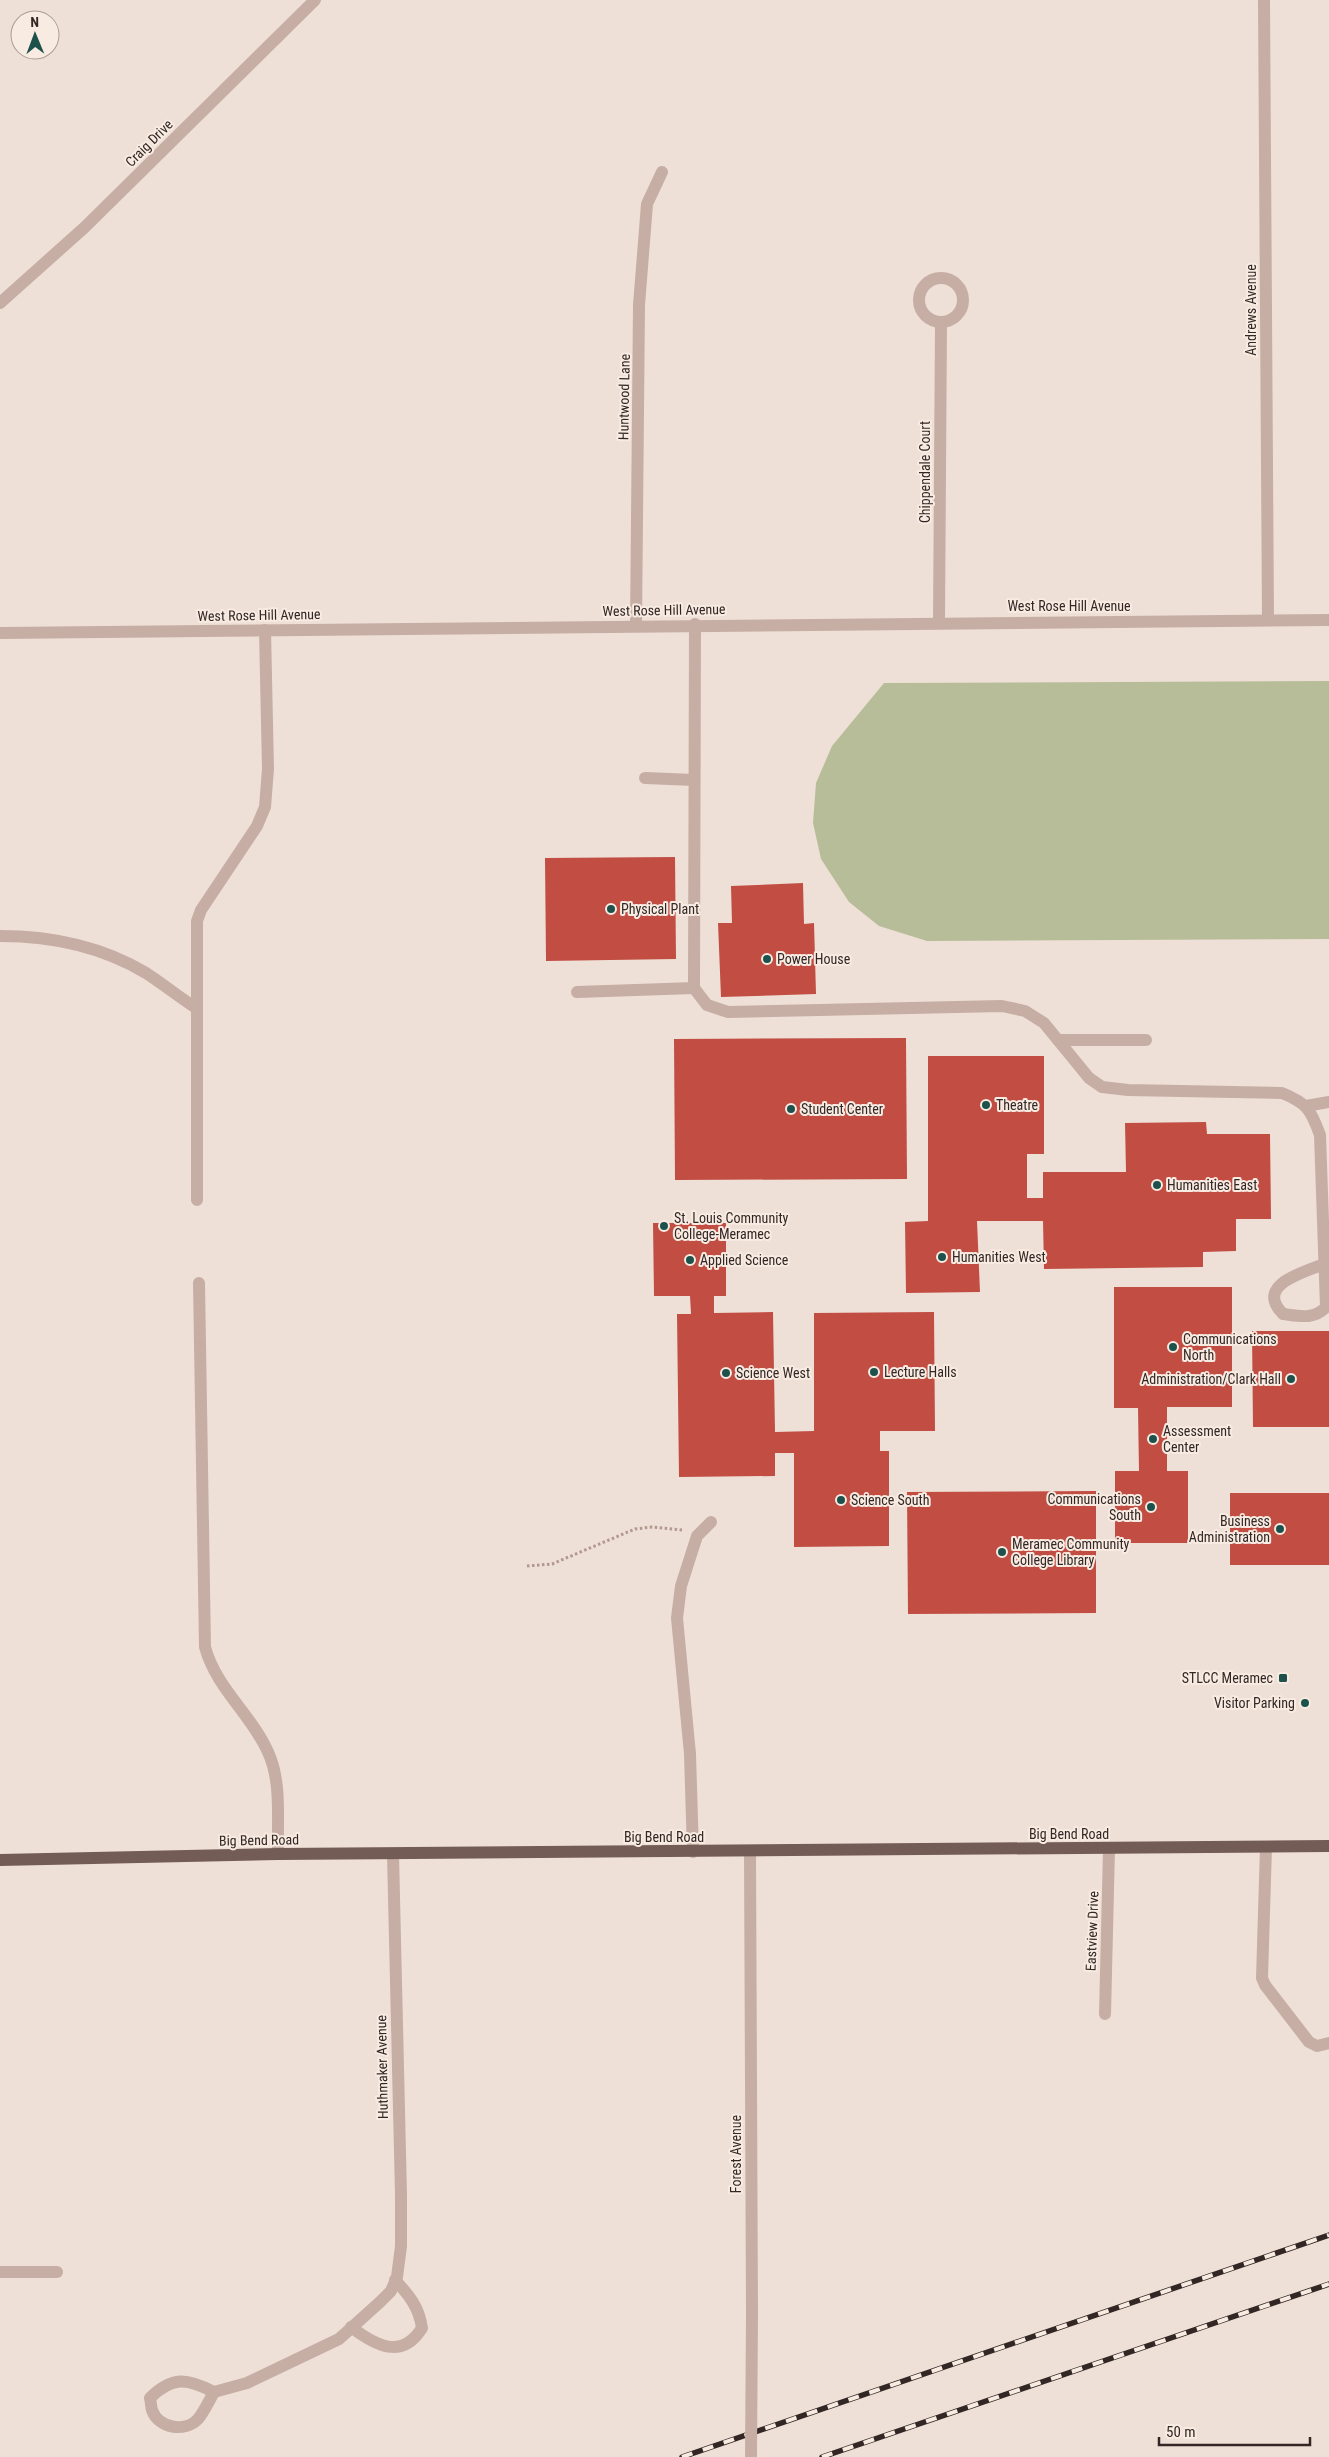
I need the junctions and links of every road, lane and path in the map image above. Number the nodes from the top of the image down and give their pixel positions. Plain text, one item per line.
1 (315, 0) edge
2 (1264, 0) edge
3 (662, 172) dead end
4 (0, 303) edge
5 (941, 322) dead end
6 (1268, 620) junction
7 (1329, 620) edge
8 (939, 622) junction
9 (694, 624) junction
10 (636, 625) junction
11 (265, 630) junction
12 (0, 633) edge
13 (645, 778) dead end
14 (694, 780) junction
15 (0, 936) edge
16 (694, 988) junction
17 (577, 992) dead end
18 (196, 1008) junction
19 (1058, 1040) junction
20 (1146, 1040) dead end
21 (1329, 1102) edge
22 (1306, 1106) junction
23 (197, 1200) dead end
24 (1324, 1264) junction
25 (200, 1283) dead end
26 (711, 1522) dead end
27 (696, 1536) junction
28 (528, 1566) dead end
29 (1329, 1846) edge
30 (1266, 1847) junction
31 (1109, 1849) junction
32 (750, 1851) junction
33 (693, 1852) junction
34 (278, 1854) junction
35 (393, 1854) junction
36 (0, 1860) edge
37 (1104, 2014) dead end
38 (1329, 2043) edge
39 (0, 2272) edge
40 (57, 2272) dead end
41 (395, 2280) junction
42 (352, 2327) junction
43 (214, 2392) junction
44 (751, 2457) edge

1 - 4 street, Craig Drive
2 - 6 street, Andrews Avenue
3 - 10 street, Huntwood Lane
5 - 8 street, Chippendale Court
6 - 7 street, West Rose Hill Avenue
6 - 8 street, West Rose Hill Avenue
8 - 9 street, West Rose Hill Avenue
9 - 10 street, West Rose Hill Avenue
9 - 14 street
10 - 11 street, West Rose Hill Avenue
11 - 12 street, West Rose Hill Avenue
11 - 18 street
13 - 14 street
14 - 16 street
15 - 18 street
16 - 17 street
16 - 19 street
18 - 23 street
19 - 20 street
19 - 22 street
21 - 22 street
22 - 24 street
24 - 24 street
25 - 34 street
26 - 27 street
27 - 28 path
27 - 33 street
29 - 30 main road, Big Bend Road
30 - 31 main road, Big Bend Road
30 - 38 street
31 - 32 main road, Big Bend Road
31 - 37 street, Eastview Drive
32 - 33 main road, Big Bend Road
32 - 44 street, Forest Avenue, bridge
33 - 35 main road, Big Bend Road
34 - 35 main road, Big Bend Road
34 - 36 main road, Big Bend Road
35 - 41 street, Huthmaker Avenue
39 - 40 street
41 - 42 street, Huthmaker Avenue
41 - 42 street
42 - 43 street, Huthmaker Avenue
43 - 43 street

